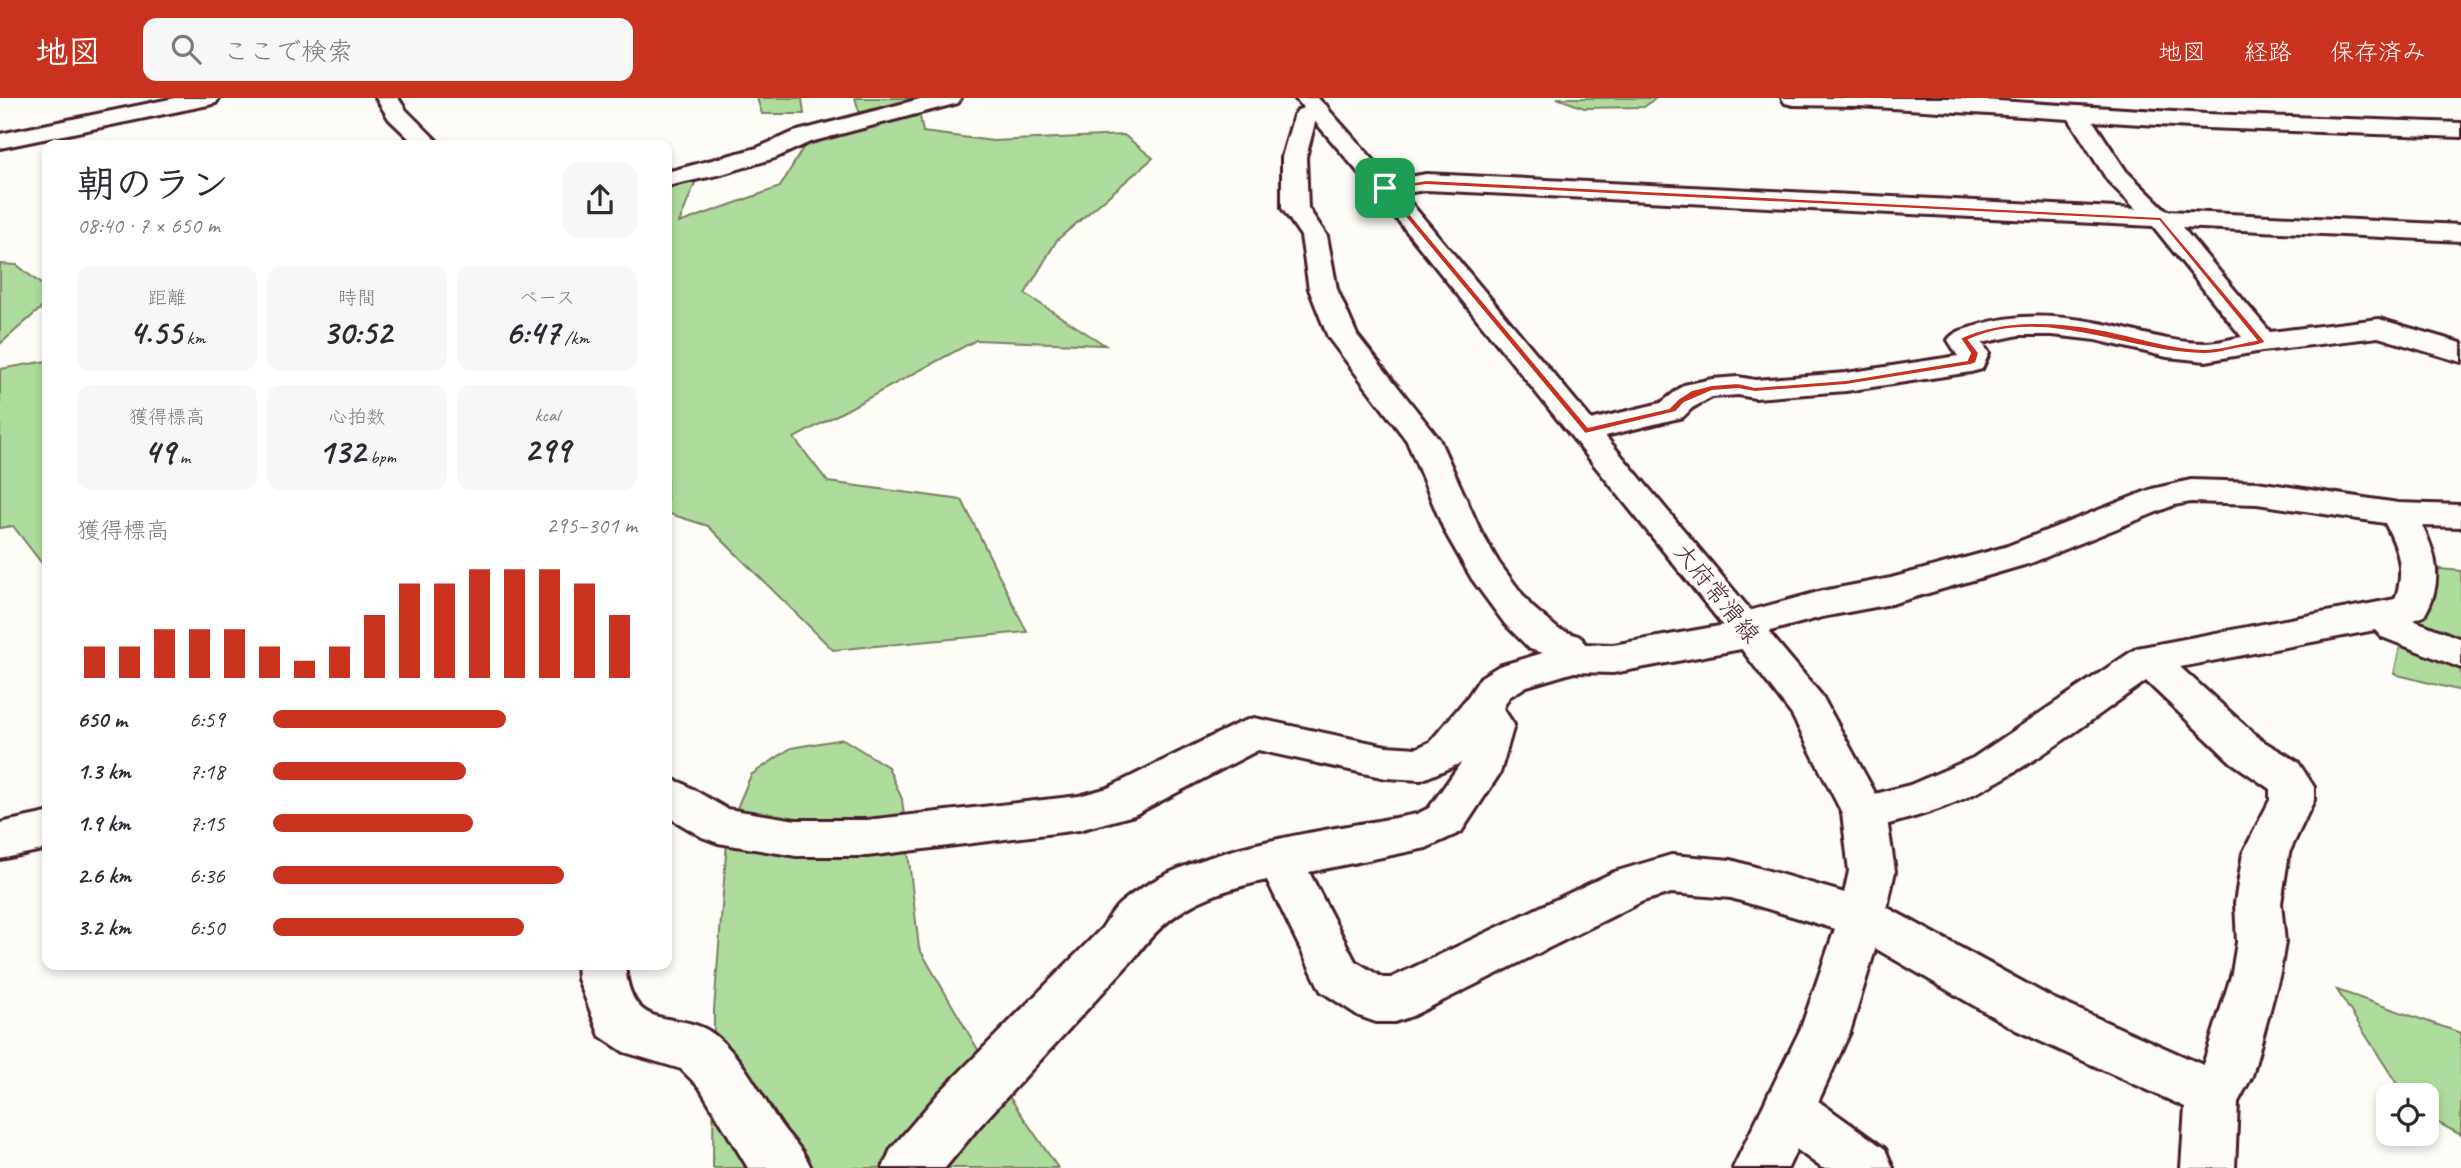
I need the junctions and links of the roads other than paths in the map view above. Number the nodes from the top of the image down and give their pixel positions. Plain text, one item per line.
1 (208, 98) edge
2 (387, 98) edge
3 (950, 98) edge
4 (1793, 98) edge
5 (2124, 98) edge
6 (2235, 98) edge
7 (1312, 104) edge
8 (133, 105) edge
9 (2075, 111) junction
10 (2143, 116) junction
11 (2269, 124) junction
12 (2461, 130) edge
13 (424, 140) edge
14 (0, 141) edge
15 (672, 178) edge
16 (1385, 188) junction
17 (2161, 219) junction
18 (2461, 233) edge
19 (2262, 342) junction
20 (2461, 353) edge
21 (1585, 431) junction
22 (2398, 514) junction
23 (2461, 516) edge
24 (2383, 616) junction
25 (1748, 630) junction
26 (2461, 654) edge
27 (1574, 658) junction
28 (2148, 660) junction
29 (1482, 709) junction
30 (672, 799) edge
31 (1864, 813) junction
32 (42, 832) edge
33 (0, 841) edge
34 (1280, 861) junction
35 (1862, 917) junction
36 (601, 970) edge
37 (2212, 1094) junction
38 (1788, 1111) junction
39 (784, 1168) edge
40 (910, 1168) edge
41 (1760, 1168) edge
42 (1866, 1168) edge
43 (2208, 1168) edge

1 - 8 street
2 - 13 street
3 - 15 street
4 - 9 street
5 - 10 street
6 - 11 street
7 - 16 street, 大府常滑線
7 - 27 street
8 - 14 street
9 - 10 street
9 - 17 street
10 - 11 street
11 - 12 street
16 - 17 street
16 - 21 street, 大府常滑線
17 - 18 street
17 - 19 street
19 - 20 street
19 - 21 street
21 - 25 street, 大府常滑線
22 - 23 street
22 - 24 street
22 - 25 street
24 - 26 street
24 - 28 street
25 - 27 street
25 - 31 street, 大府常滑線
27 - 29 street
28 - 31 street
28 - 37 street
29 - 30 street
29 - 34 street
31 - 35 street, 大府常滑線
32 - 33 street
34 - 35 street
34 - 40 street
35 - 37 street
35 - 38 street, 大府常滑線
36 - 39 street
37 - 43 street
38 - 41 street, 大府常滑線
38 - 42 street

